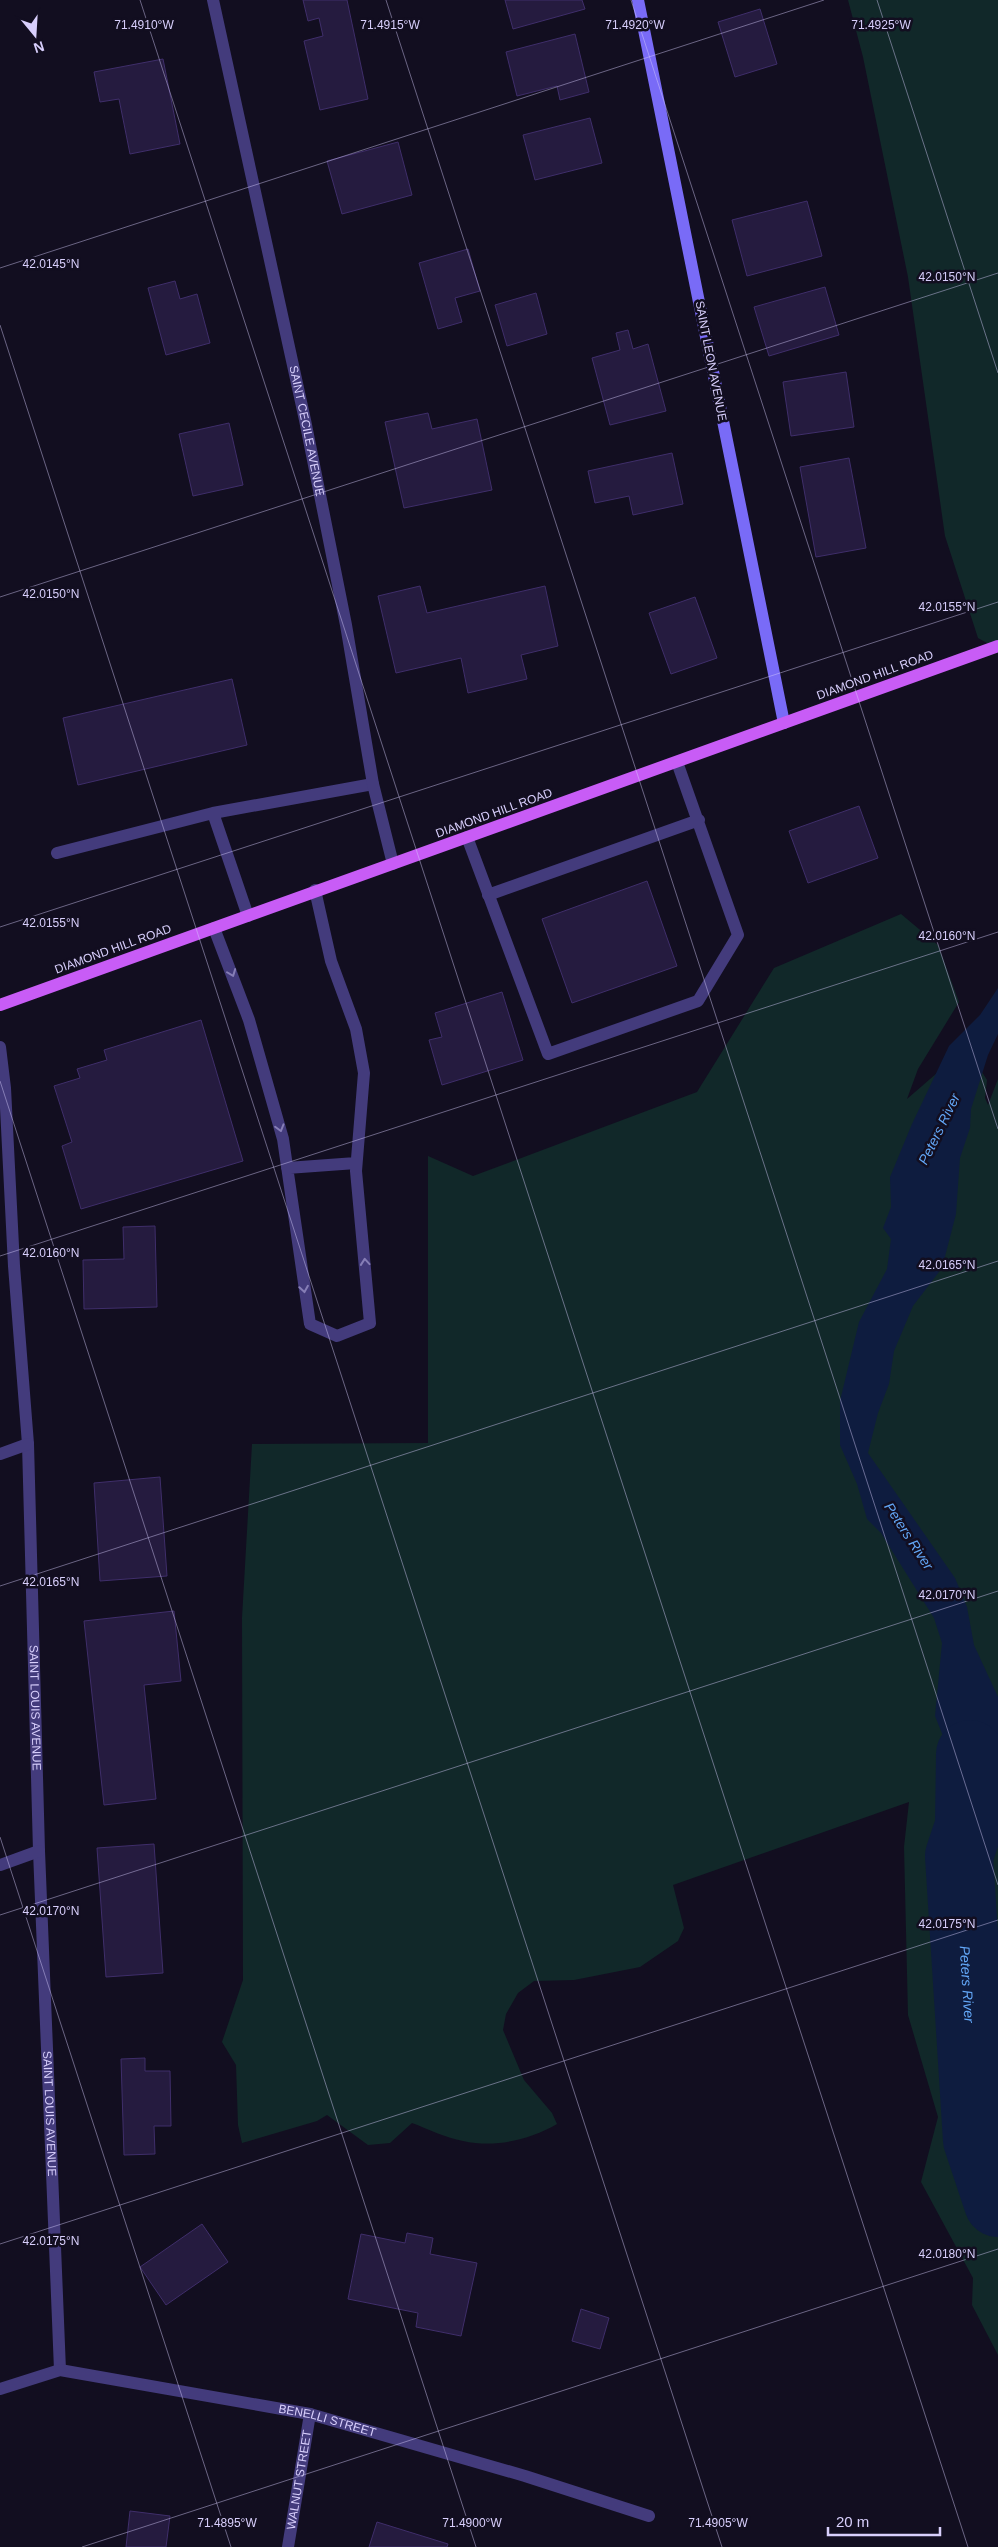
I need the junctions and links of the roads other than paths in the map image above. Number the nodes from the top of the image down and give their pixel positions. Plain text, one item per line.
1 (213, 0) edge
2 (638, 0) edge
3 (998, 646) edge
4 (784, 723) junction
5 (677, 762) junction
6 (373, 784) junction
7 (213, 813) junction
8 (699, 820) junction
9 (467, 837) junction
10 (56, 853) dead end
11 (393, 864) junction
12 (315, 890) junction
13 (488, 895) junction
14 (248, 916) junction
15 (214, 928) junction
16 (0, 1005) edge
17 (0, 1047) edge
18 (356, 1163) junction
19 (287, 1168) junction
20 (28, 1444) junction
21 (0, 1454) edge
22 (39, 1851) junction
23 (0, 1865) edge
24 (60, 2370) junction
25 (0, 2389) edge
26 (310, 2414) junction
27 (649, 2516) dead end
28 (288, 2547) edge

1 - 6 street, SAINT CECILE AVENUE
2 - 4 street, SAINT LEON AVENUE
3 - 4 main road, DIAMOND HILL ROAD
4 - 5 main road, DIAMOND HILL ROAD
5 - 8 street
5 - 9 main road, DIAMOND HILL ROAD
6 - 7 street
6 - 11 street, SAINT CECILE AVENUE
7 - 10 street
7 - 14 street
8 - 13 street
8 - 13 street
9 - 11 main road, DIAMOND HILL ROAD
9 - 13 street
11 - 12 main road, DIAMOND HILL ROAD
12 - 14 main road, DIAMOND HILL ROAD
12 - 18 street
14 - 15 main road, DIAMOND HILL ROAD
15 - 16 main road, DIAMOND HILL ROAD
15 -> 19 street
17 - 20 street, SAINT LOUIS AVENUE
18 - 19 street
19 -> 18 street
20 - 21 street
20 - 22 street, SAINT LOUIS AVENUE
22 - 23 street
22 - 24 street, SAINT LOUIS AVENUE
24 - 25 street, BENELLI STREET
24 - 26 street, BENELLI STREET
26 - 27 street, BENELLI STREET
26 - 28 street, WALNUT STREET

